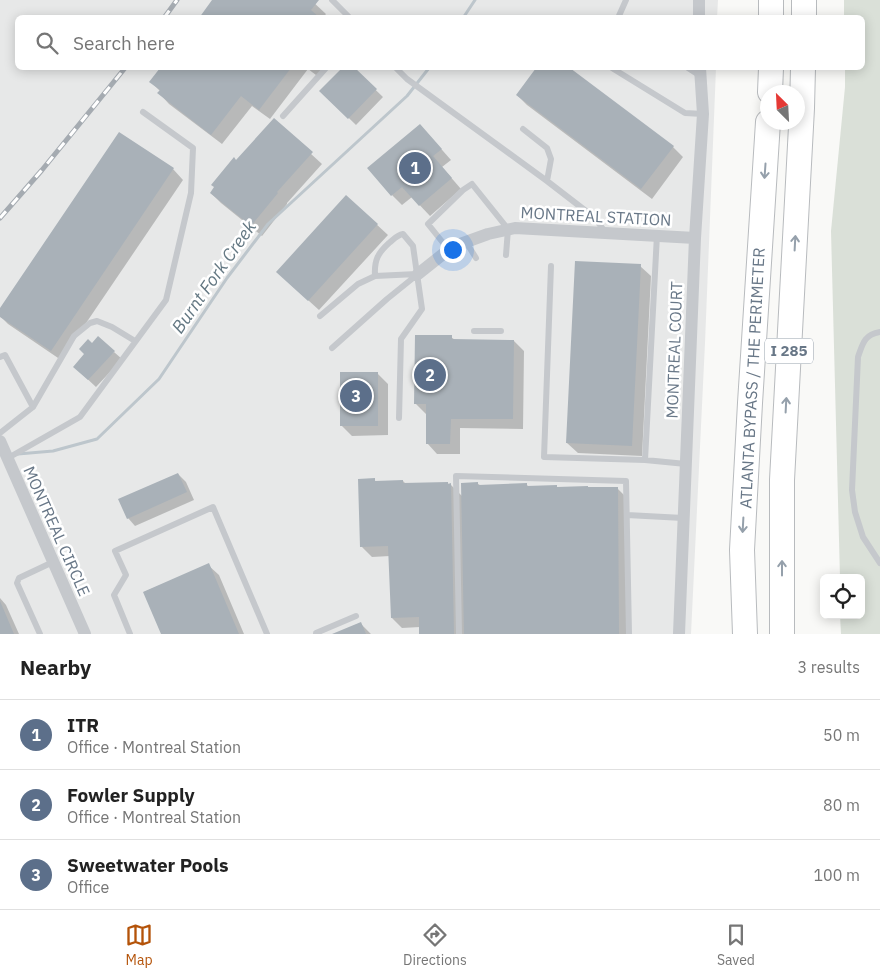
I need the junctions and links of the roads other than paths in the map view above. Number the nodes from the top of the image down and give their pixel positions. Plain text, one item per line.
1 (332, 0) edge
2 (626, 0) edge
3 (699, 0) edge
4 (771, 0) edge
5 (804, 0) edge
6 (347, 15) edge
7 (619, 15) edge
8 (699, 15) edge
9 (771, 15) edge
10 (804, 15) edge
11 (324, 70) edge
12 (398, 70) edge
13 (615, 70) edge
14 (771, 70) edge
15 (803, 70) edge
16 (700, 72) edge
17 (770, 85) edge
18 (143, 112) dead end
19 (702, 114) junction
20 (283, 116) dead end
21 (523, 129) dead end
22 (767, 130) edge
23 (547, 181) junction
24 (508, 229) junction
25 (605, 232) junction
26 (657, 235) junction
27 (695, 238) junction
28 (466, 242) junction
29 (448, 249) junction
30 (506, 255) dead end
31 (476, 258) dead end
32 (551, 266) dead end
33 (418, 274) junction
34 (375, 276) junction
35 (320, 316) dead end
36 (474, 330) dead end
37 (501, 331) dead end
38 (880, 332) edge
39 (135, 341) junction
40 (332, 348) dead end
41 (0, 357) edge
42 (33, 407) junction
43 (399, 418) dead end
44 (0, 433) edge
45 (0, 441) edge
46 (8, 458) junction
47 (645, 460) junction
48 (686, 464) junction
49 (627, 515) junction
50 (684, 518) junction
51 (53, 562) junction
52 (880, 562) edge
53 (782, 602) junction
54 (356, 616) dead end
55 (40, 634) edge
56 (85, 634) edge
57 (130, 634) edge
58 (267, 634) edge
59 (316, 634) edge
60 (459, 634) edge
61 (629, 634) edge
62 (679, 634) edge
63 (745, 634) edge
64 (782, 634) edge
65 (787, 634) edge

1 - 6 lane
2 - 7 lane
3 - 8 street
4 - 9 highway
5 - 10 highway
11 - 20 lane
12 - 23 lane
13 - 19 lane
14 - 17 highway
53 -> 15 highway, I 285
16 - 19 street, MONTREAL COURT
18 - 39 lane
19 - 27 street, MONTREAL COURT
21 - 23 lane
22 -> 63 highway, ATLANTA BYPASS / THE PERIMETER / I 285
23 - 25 lane
24 - 25 street, MONTREAL STATION
24 - 28 street, MONTREAL STATION
24 - 29 lane
24 - 30 lane
25 - 26 street, MONTREAL STATION
26 - 27 street, MONTREAL STATION
26 - 47 lane
27 - 48 street, MONTREAL COURT
28 - 29 street, MONTREAL STATION
28 - 31 lane
29 - 33 street, MONTREAL STATION
32 - 47 lane
33 - 34 lane
33 - 34 lane
33 - 40 lane
33 - 43 lane
34 - 35 lane
36 - 37 lane
38 - 52 lane
39 - 42 lane
39 - 46 lane
41 - 42 lane
42 - 44 lane
45 - 46 street, MONTREAL CIRCLE
46 - 51 street, MONTREAL CIRCLE
47 - 48 lane
48 - 50 street, MONTREAL COURT
49 - 50 lane
49 - 60 lane
49 - 61 lane
50 - 62 street, MONTREAL COURT
51 - 55 lane
51 - 56 street, MONTREAL CIRCLE
53 - 64 highway, I 285
53 - 65 highway
54 - 59 lane
57 - 58 lane

